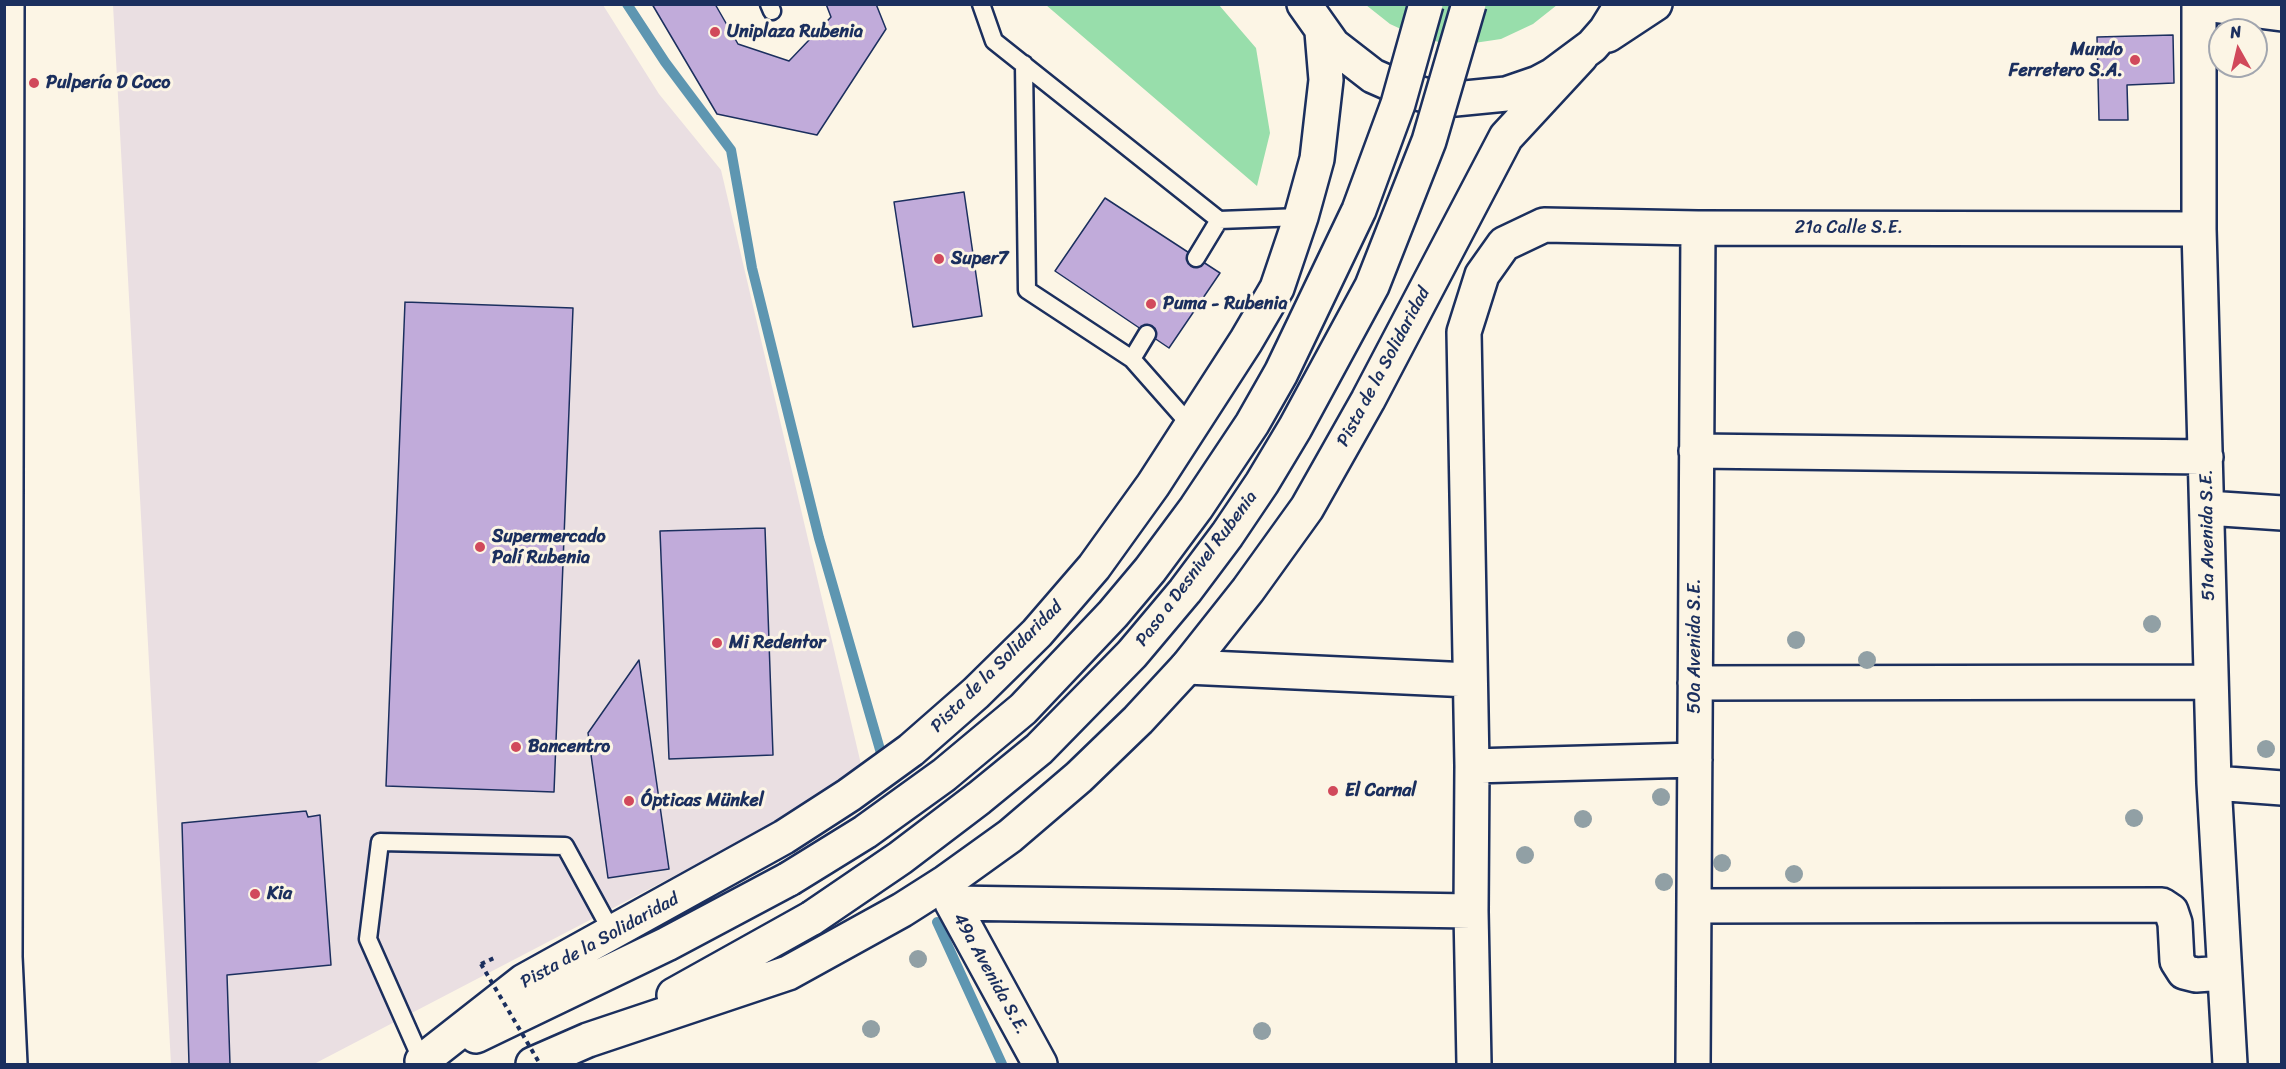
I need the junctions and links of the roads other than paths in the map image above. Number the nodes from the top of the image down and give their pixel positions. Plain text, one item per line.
1 (7, 4) edge
2 (981, 4) edge
3 (1304, 4) edge
4 (1426, 4) edge
5 (1469, 4) edge
6 (1622, 4) edge
7 (1655, 4) edge
8 (2199, 4) edge
9 (2204, 4) edge
10 (2282, 14) edge
11 (1322, 32) junction
12 (1587, 51) junction
13 (1024, 64) junction
14 (1301, 218) junction
15 (1219, 220) junction
16 (1698, 228) junction
17 (2199, 229) junction
18 (1196, 258) dead end
19 (1147, 334) dead end
20 (1132, 359) junction
21 (1192, 427) junction
22 (5, 450) edge
23 (1696, 451) junction
24 (2206, 457) junction
25 (2207, 508) junction
26 (2282, 513) edge
27 (1187, 667) junction
28 (1470, 680) junction
29 (2211, 682) junction
30 (1695, 683) junction
31 (1695, 760) junction
32 (1472, 766) junction
33 (2214, 783) junction
34 (2282, 788) edge
35 (789, 879) joint
36 (949, 892) junction
37 (1694, 906) junction
38 (1471, 911) junction
39 (812, 918) joint
40 (613, 934) junction
41 (5, 957) edge
42 (2224, 973) junction
43 (608, 1033) junction
44 (419, 1063) edge
45 (10, 1065) edge
46 (533, 1065) edge
47 (1040, 1065) edge
48 (1474, 1065) edge
49 (1693, 1065) edge
50 (2230, 1065) edge

1 - 22 street
2 - 13 lane
3 - 11 street
4 - 35 street, Paso a Desnivel Rubenia, bridge
5 - 39 street, Paso a Desnivel Rubenia, bridge
6 - 12 street
7 - 12 street
8 - 17 street, 51a Avenida S.E.
9 - 10 street
11 - 12 street
11 - 14 street, Pista de la Solidaridad
12 - 27 street, Pista de la Solidaridad
13 - 15 lane
13 - 20 lane
14 - 15 lane
14 - 21 street, Pista de la Solidaridad
15 - 18 lane
16 - 17 street, 21a Calle S.E.
16 - 23 street, 50a Avenida S.E.
16 - 28 street, 21a Calle S.E.
17 - 24 street, 51a Avenida S.E.
19 - 20 lane
20 - 21 lane
21 - 40 street, Pista de la Solidaridad
22 - 41 street
23 - 24 street
23 - 30 street, 50a Avenida S.E.
24 - 25 street, 51a Avenida S.E.
25 - 26 street
25 - 29 street, 51a Avenida S.E.
27 - 28 street
27 - 36 street, Pista de la Solidaridad
28 - 32 street
29 - 30 street
29 - 33 street, 51a Avenida S.E.
30 - 31 street, 50a Avenida S.E.
31 - 32 street
31 - 37 street, 50a Avenida S.E.
32 - 38 street
33 - 34 street
33 - 42 street, 51a Avenida S.E.
35 - 44 street, Pista de la Solidaridad
36 - 38 street
36 - 43 street, Pista de la Solidaridad
36 - 47 street, 49a Avenida S.E.
37 - 42 street
37 - 49 street, 50a Avenida S.E.
38 - 48 street
39 - 43 street, Pista de la Solidaridad
40 - 44 street, Pista de la Solidaridad
40 - 44 lane
41 - 45 street
42 - 50 street, 51a Avenida S.E.
43 - 46 street, Pista de la Solidaridad

